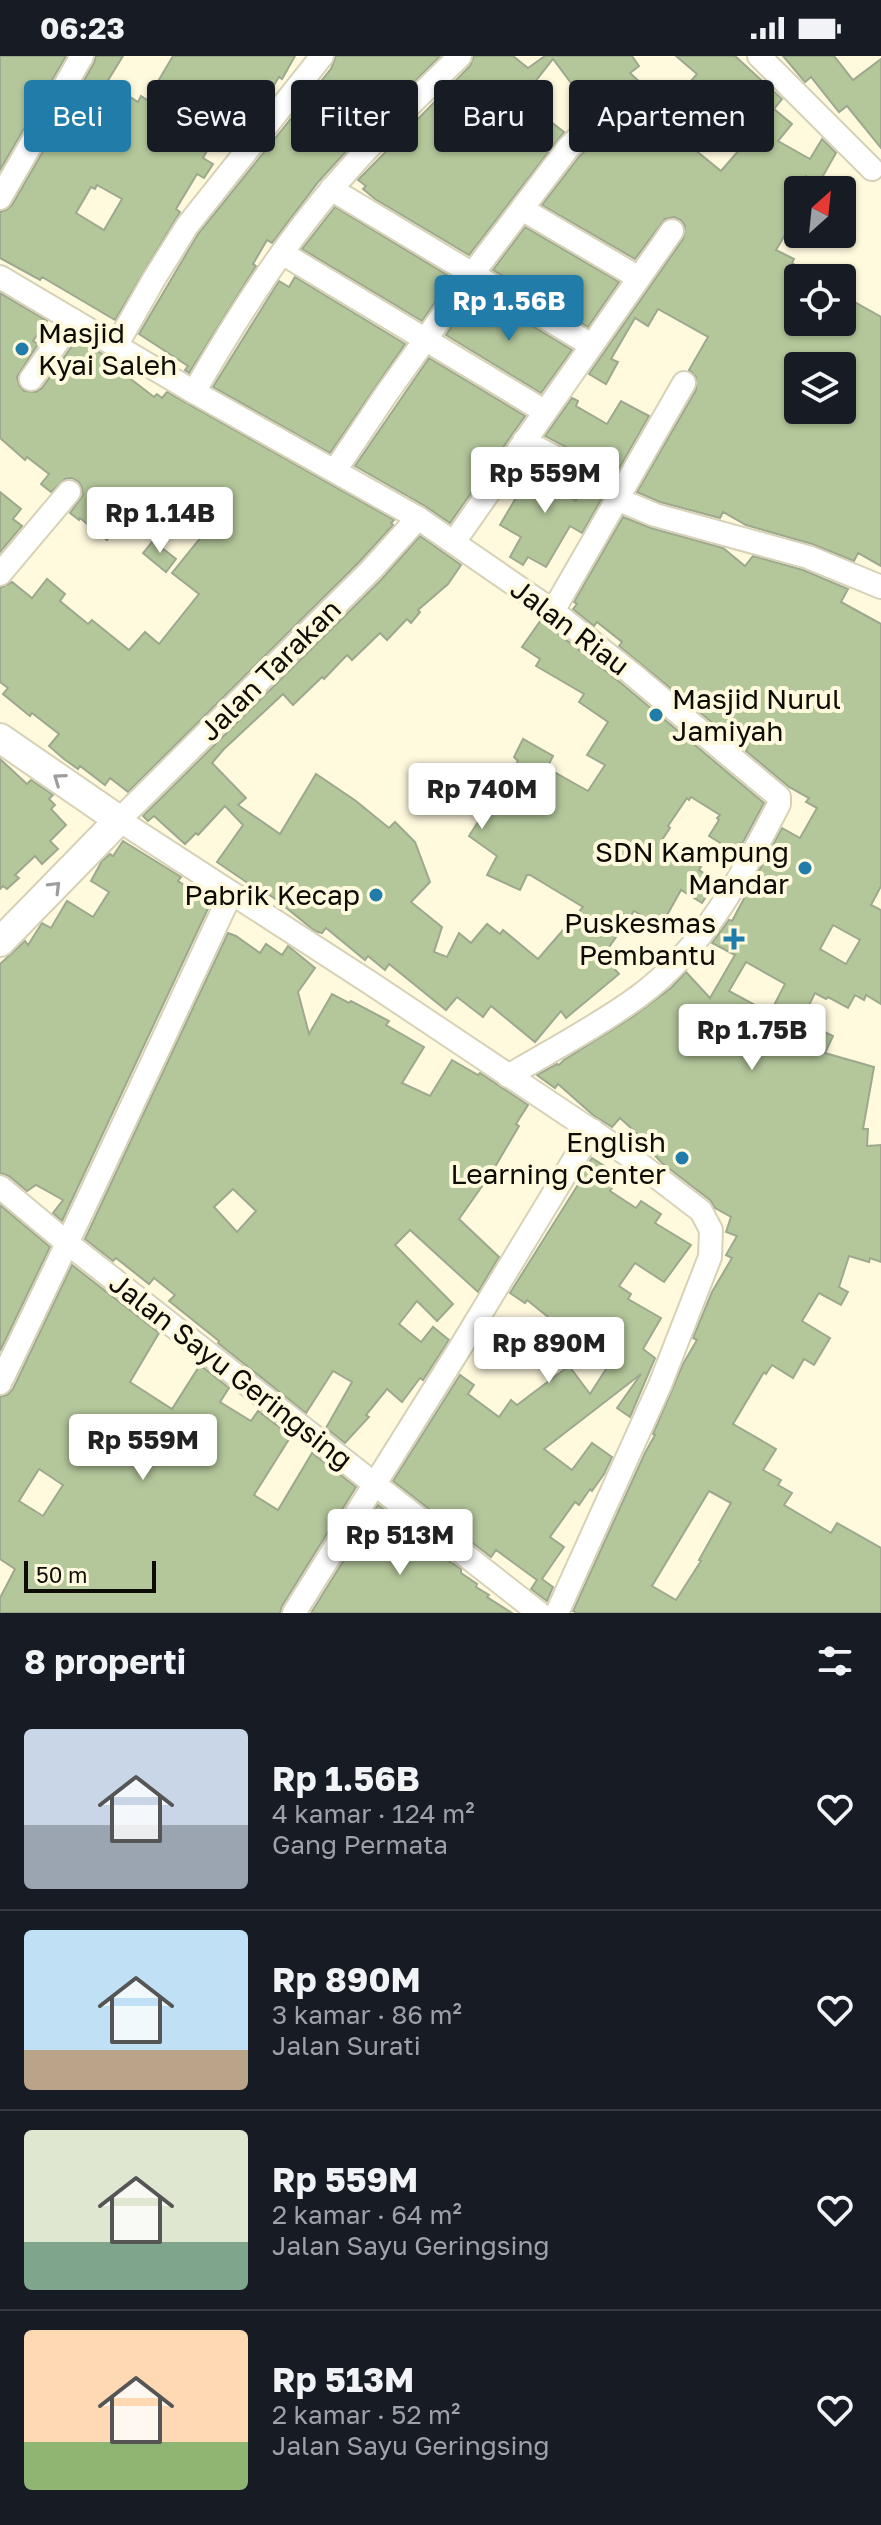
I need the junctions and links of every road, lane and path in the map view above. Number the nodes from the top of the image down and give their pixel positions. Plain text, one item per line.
1 (82, 56) edge
2 (322, 56) edge
3 (460, 56) edge
4 (759, 56) edge
5 (569, 147) edge
6 (872, 169) dead end
7 (331, 189) junction
8 (0, 198) edge
9 (522, 209) junction
10 (672, 231) dead end
11 (282, 253) junction
12 (473, 273) junction
13 (0, 277) edge
14 (639, 278) junction
15 (73, 320) junction
16 (425, 339) junction
17 (591, 345) junction
18 (116, 346) junction
19 (31, 379) dead end
20 (684, 383) dead end
21 (194, 392) junction
22 (544, 411) junction
23 (524, 441) junction
24 (336, 469) junction
25 (69, 492) dead end
26 (619, 495) junction
27 (418, 518) junction
28 (454, 542) junction
29 (0, 574) edge
30 (881, 587) edge
31 (553, 611) junction
32 (0, 738) edge
33 (119, 820) junction
34 (231, 893) junction
35 (0, 942) edge
36 (508, 1076) junction
37 (592, 1130) junction
38 (0, 1187) edge
39 (66, 1242) junction
40 (0, 1383) edge
41 (375, 1483) junction
42 (294, 1613) edge
43 (539, 1613) edge
44 (557, 1613) edge

1 - 8 street
2 - 18 street
3 - 7 street
4 - 6 street
5 - 9 street
7 - 11 street
7 - 12 street
9 - 12 street
9 - 14 street
10 - 14 street
11 - 16 street
11 - 21 street
12 - 16 street
12 - 17 street
13 - 15 street, Jalan Riau
14 - 17 street
15 - 18 street, Jalan Riau
15 - 19 street
16 - 22 street
16 - 24 street
17 - 22 street
18 - 21 street, Jalan Riau
20 - 26 street
21 - 24 street, Jalan Riau
22 - 23 street
23 - 26 street
23 - 28 street
24 - 27 street, Jalan Riau
25 - 29 street
26 - 30 street
26 - 31 street
27 - 28 street, Jalan Riau
27 - 33 street, Jalan Tarakan
28 - 31 street, Jalan Riau
31 - 36 street, Jalan Riau
33 -> 32 main road
33 - 34 street
35 -> 33 main road
34 - 36 street
34 - 39 street
36 - 37 street
37 - 41 street
37 - 44 street
38 - 39 street, Jalan Sayu Geringsing
39 - 40 street
39 - 41 street, Jalan Sayu Geringsing
41 - 42 street
41 - 43 street, Jalan Sayu Geringsing

